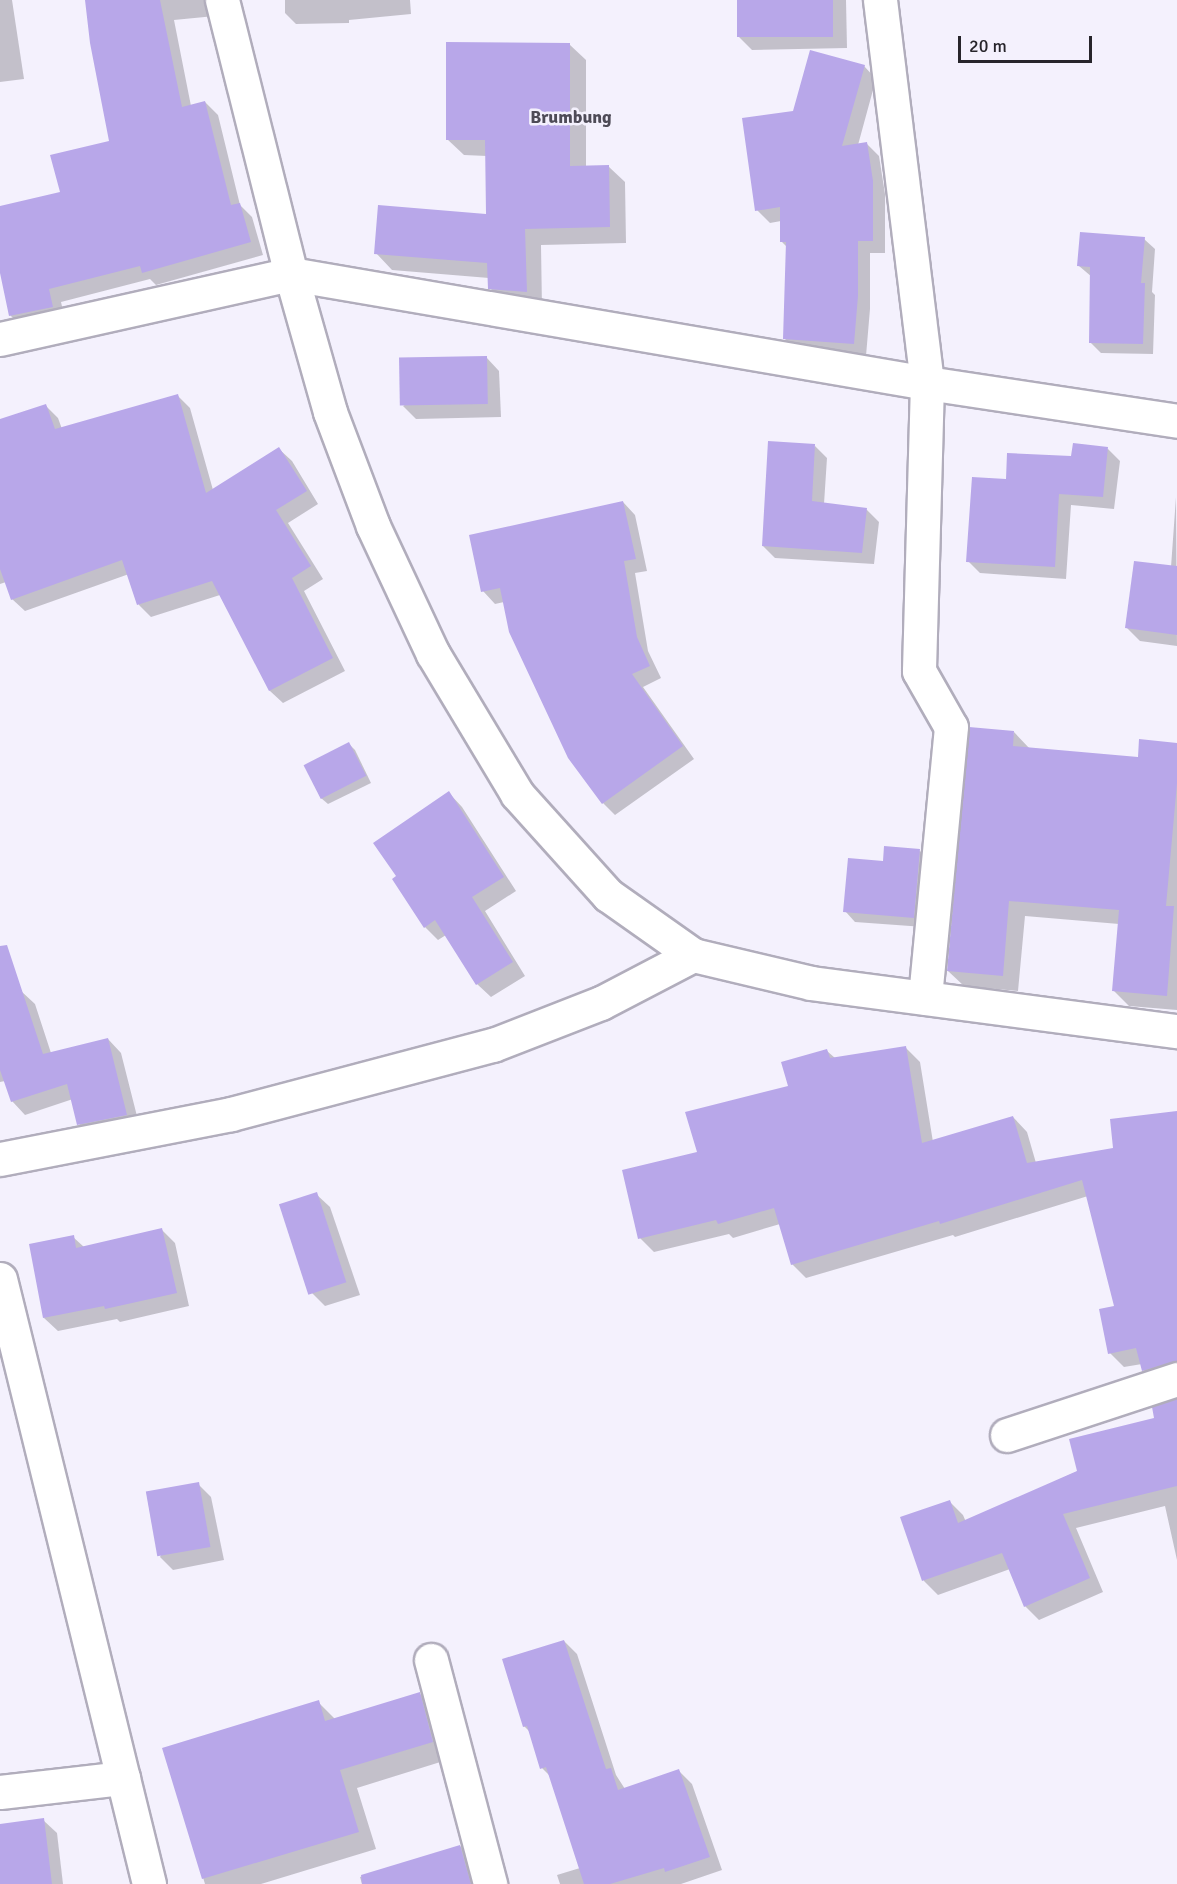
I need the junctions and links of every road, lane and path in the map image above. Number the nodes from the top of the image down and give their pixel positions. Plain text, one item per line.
1 (222, 0) edge
2 (880, 0) edge
3 (291, 274) junction
4 (0, 339) edge
5 (927, 383) junction
6 (1177, 422) edge
7 (693, 955) junction
8 (925, 998) junction
9 (1177, 1031) edge
10 (0, 1160) edge
11 (0, 1279) edge
12 (1177, 1379) edge
13 (1007, 1435) dead end
14 (431, 1660) dead end
15 (123, 1778) junction
16 (0, 1792) edge
17 (149, 1884) edge
18 (490, 1884) edge

1 - 3 street
2 - 5 street
3 - 4 street
3 - 5 street
3 - 7 street
5 - 6 street
5 - 8 street
7 - 8 street
7 - 10 street
8 - 9 street
11 - 15 street
12 - 13 street
14 - 18 street
15 - 16 street
15 - 17 street

